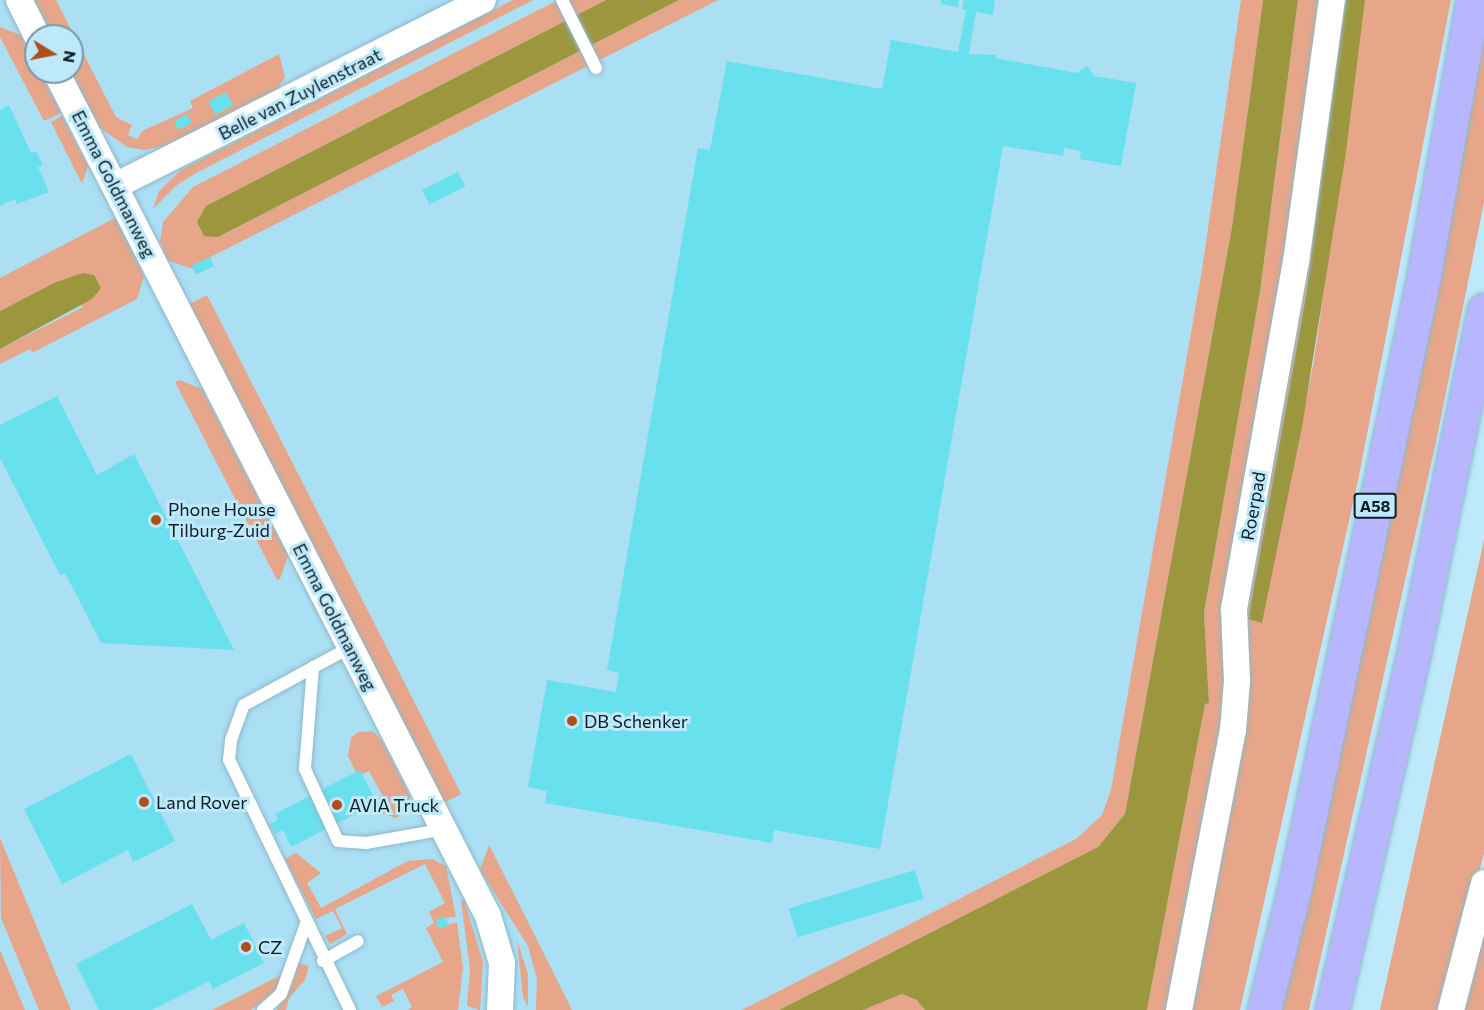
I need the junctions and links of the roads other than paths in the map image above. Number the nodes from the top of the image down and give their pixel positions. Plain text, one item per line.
1 (19, 0) edge
2 (483, 0) edge
3 (562, 0) edge
4 (1332, 0) edge
5 (1473, 0) edge
6 (31, 24) edge
7 (596, 68) dead end
8 (62, 84) edge
9 (115, 186) junction
10 (1484, 310) edge
11 (351, 647) junction
12 (313, 667) junction
13 (445, 829) junction
14 (1484, 883) edge
15 (307, 921) junction
16 (358, 941) dead end
17 (323, 961) junction
18 (263, 1010) edge
19 (350, 1010) edge
20 (500, 1010) edge
21 (1179, 1010) edge
22 (1264, 1010) edge
23 (1332, 1010) edge
24 (1451, 1010) edge

1 - 6 street
2 - 9 street, Belle van Zuylenstraat
3 - 7 lane
4 - 21 street, Roerpad
5 - 22 highway, A58
8 - 9 street, Emma Goldmanweg
9 - 11 street, Emma Goldmanweg
10 - 23 highway
11 - 12 lane
11 - 13 street, Emma Goldmanweg
12 - 13 lane
12 - 15 lane
13 - 20 street, Emma Goldmanweg
14 - 24 street
15 - 17 lane
15 - 18 lane
16 - 17 lane
17 - 19 lane

